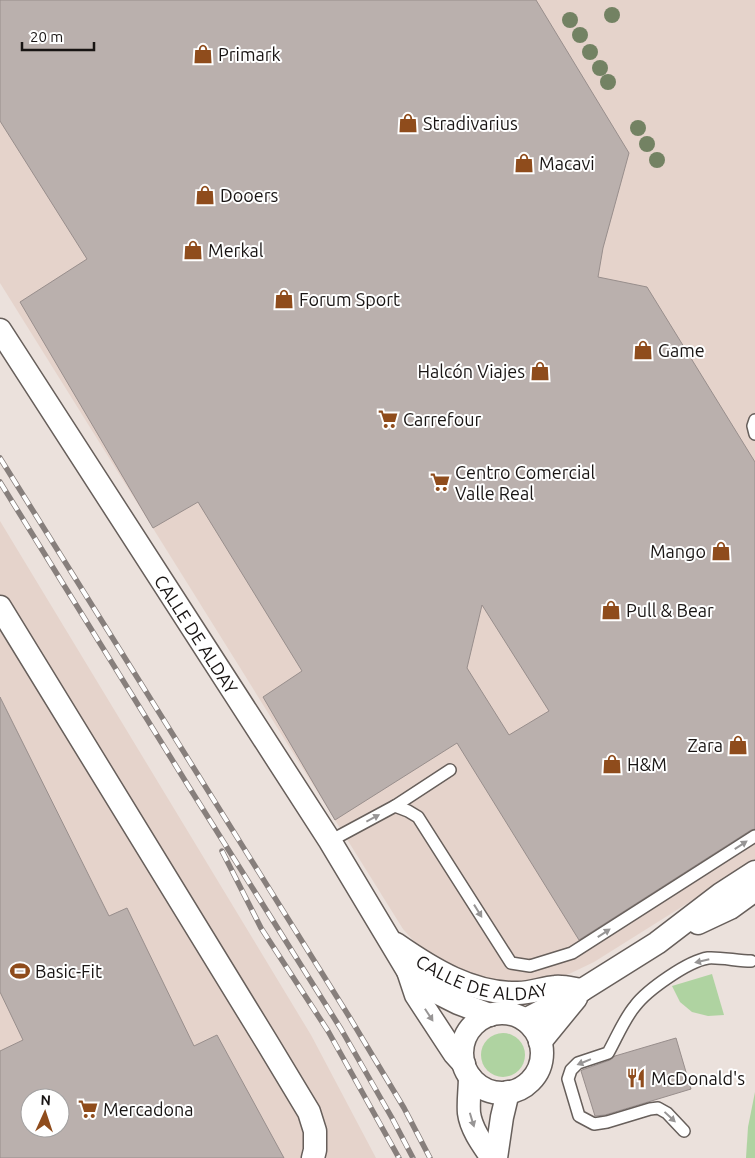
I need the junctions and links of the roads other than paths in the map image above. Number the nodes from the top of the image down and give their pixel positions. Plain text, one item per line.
1 (0, 330) edge
2 (755, 420) edge
3 (755, 434) edge
4 (0, 608) edge
5 (450, 770) dead end
6 (395, 806) junction
7 (755, 836) edge
8 (330, 842) junction
9 (755, 872) edge
10 (755, 890) edge
11 (390, 940) junction
12 (657, 943) junction
13 (751, 961) dead end
14 (408, 971) junction
15 (582, 990) junction
16 (490, 1015) junction
17 (525, 1020) junction
18 (540, 1042) junction
19 (467, 1071) junction
20 (508, 1092) junction
21 (684, 1131) dead end
22 (317, 1155) edge
23 (494, 1158) edge

1 - 8 street, CALLE DE ALDAY
2 - 3 lane
4 - 22 street
5 - 6 lane
6 -> 7 lane
8 -> 6 lane
8 - 11 street, CALLE DE ALDAY
9 - 12 street, CALLE DE ALDAY
10 - 12 street, CALLE DE ALDAY
11 - 14 street, CALLE DE ALDAY
11 - 15 street, CALLE DE ALDAY
12 - 15 street, CALLE DE ALDAY
13 -> 21 lane
14 - 16 street, CALLE DE ALDAY
14 -> 19 street, CALLE DE ALDAY
15 - 17 street, CALLE DE ALDAY
15 - 18 street, CALLE DE ALDAY
16 - 17 street
16 - 19 street
17 - 18 street
18 - 20 street
19 - 20 street
19 -> 23 street
20 - 23 street

